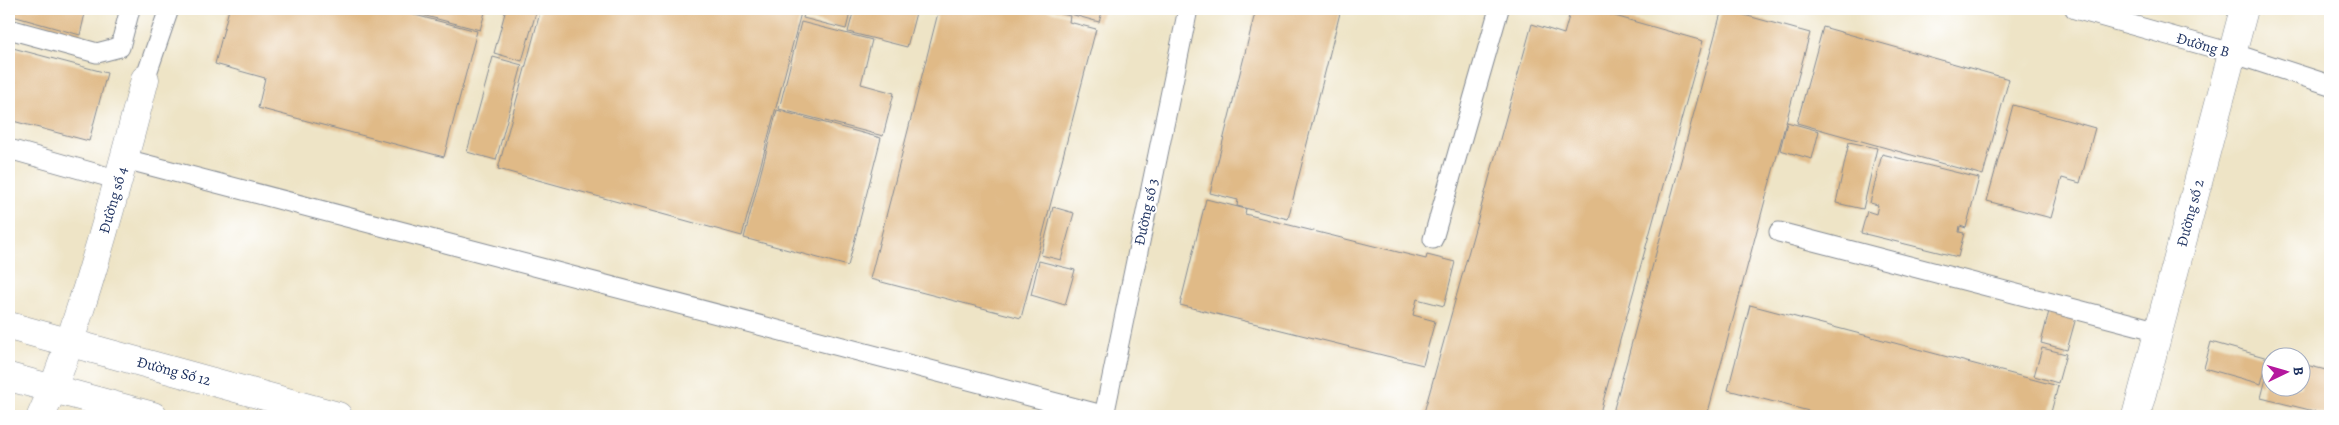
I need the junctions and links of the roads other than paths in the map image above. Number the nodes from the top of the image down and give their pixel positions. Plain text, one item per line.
1 (130, 9) edge
2 (169, 9) edge
3 (1188, 9) edge
4 (1499, 9) edge
5 (2075, 9) edge
6 (2244, 9) edge
7 (9, 29) edge
8 (2232, 53) junction
9 (145, 80) joint
10 (2330, 85) edge
11 (9, 149) edge
12 (122, 169) junction
13 (1779, 232) dead end
14 (1433, 240) dead end
15 (9, 326) edge
16 (2159, 331) junction
17 (70, 343) junction
18 (9, 377) edge
19 (54, 390) junction
20 (41, 416) edge
21 (154, 416) edge
22 (338, 416) edge
23 (1105, 416) edge
24 (2136, 416) edge

1 - 7 lane
2 - 9 lane, Đường số 4
3 - 23 lane, Đường số 3
4 - 14 lane
5 - 8 lane, Đường B
6 - 8 street, Đường số 2
8 - 10 lane, Đường B
8 - 16 street, Đường số 2
9 - 12 street, Đường số 4
11 - 12 lane
12 - 17 street, Đường số 4
12 - 23 lane
13 - 16 lane
15 - 17 street, Đường Số 12
16 - 24 street, Đường số 2
17 - 19 street, Đường số 4
17 - 22 street, Đường Số 12
18 - 19 street
19 - 20 street
19 - 21 street

